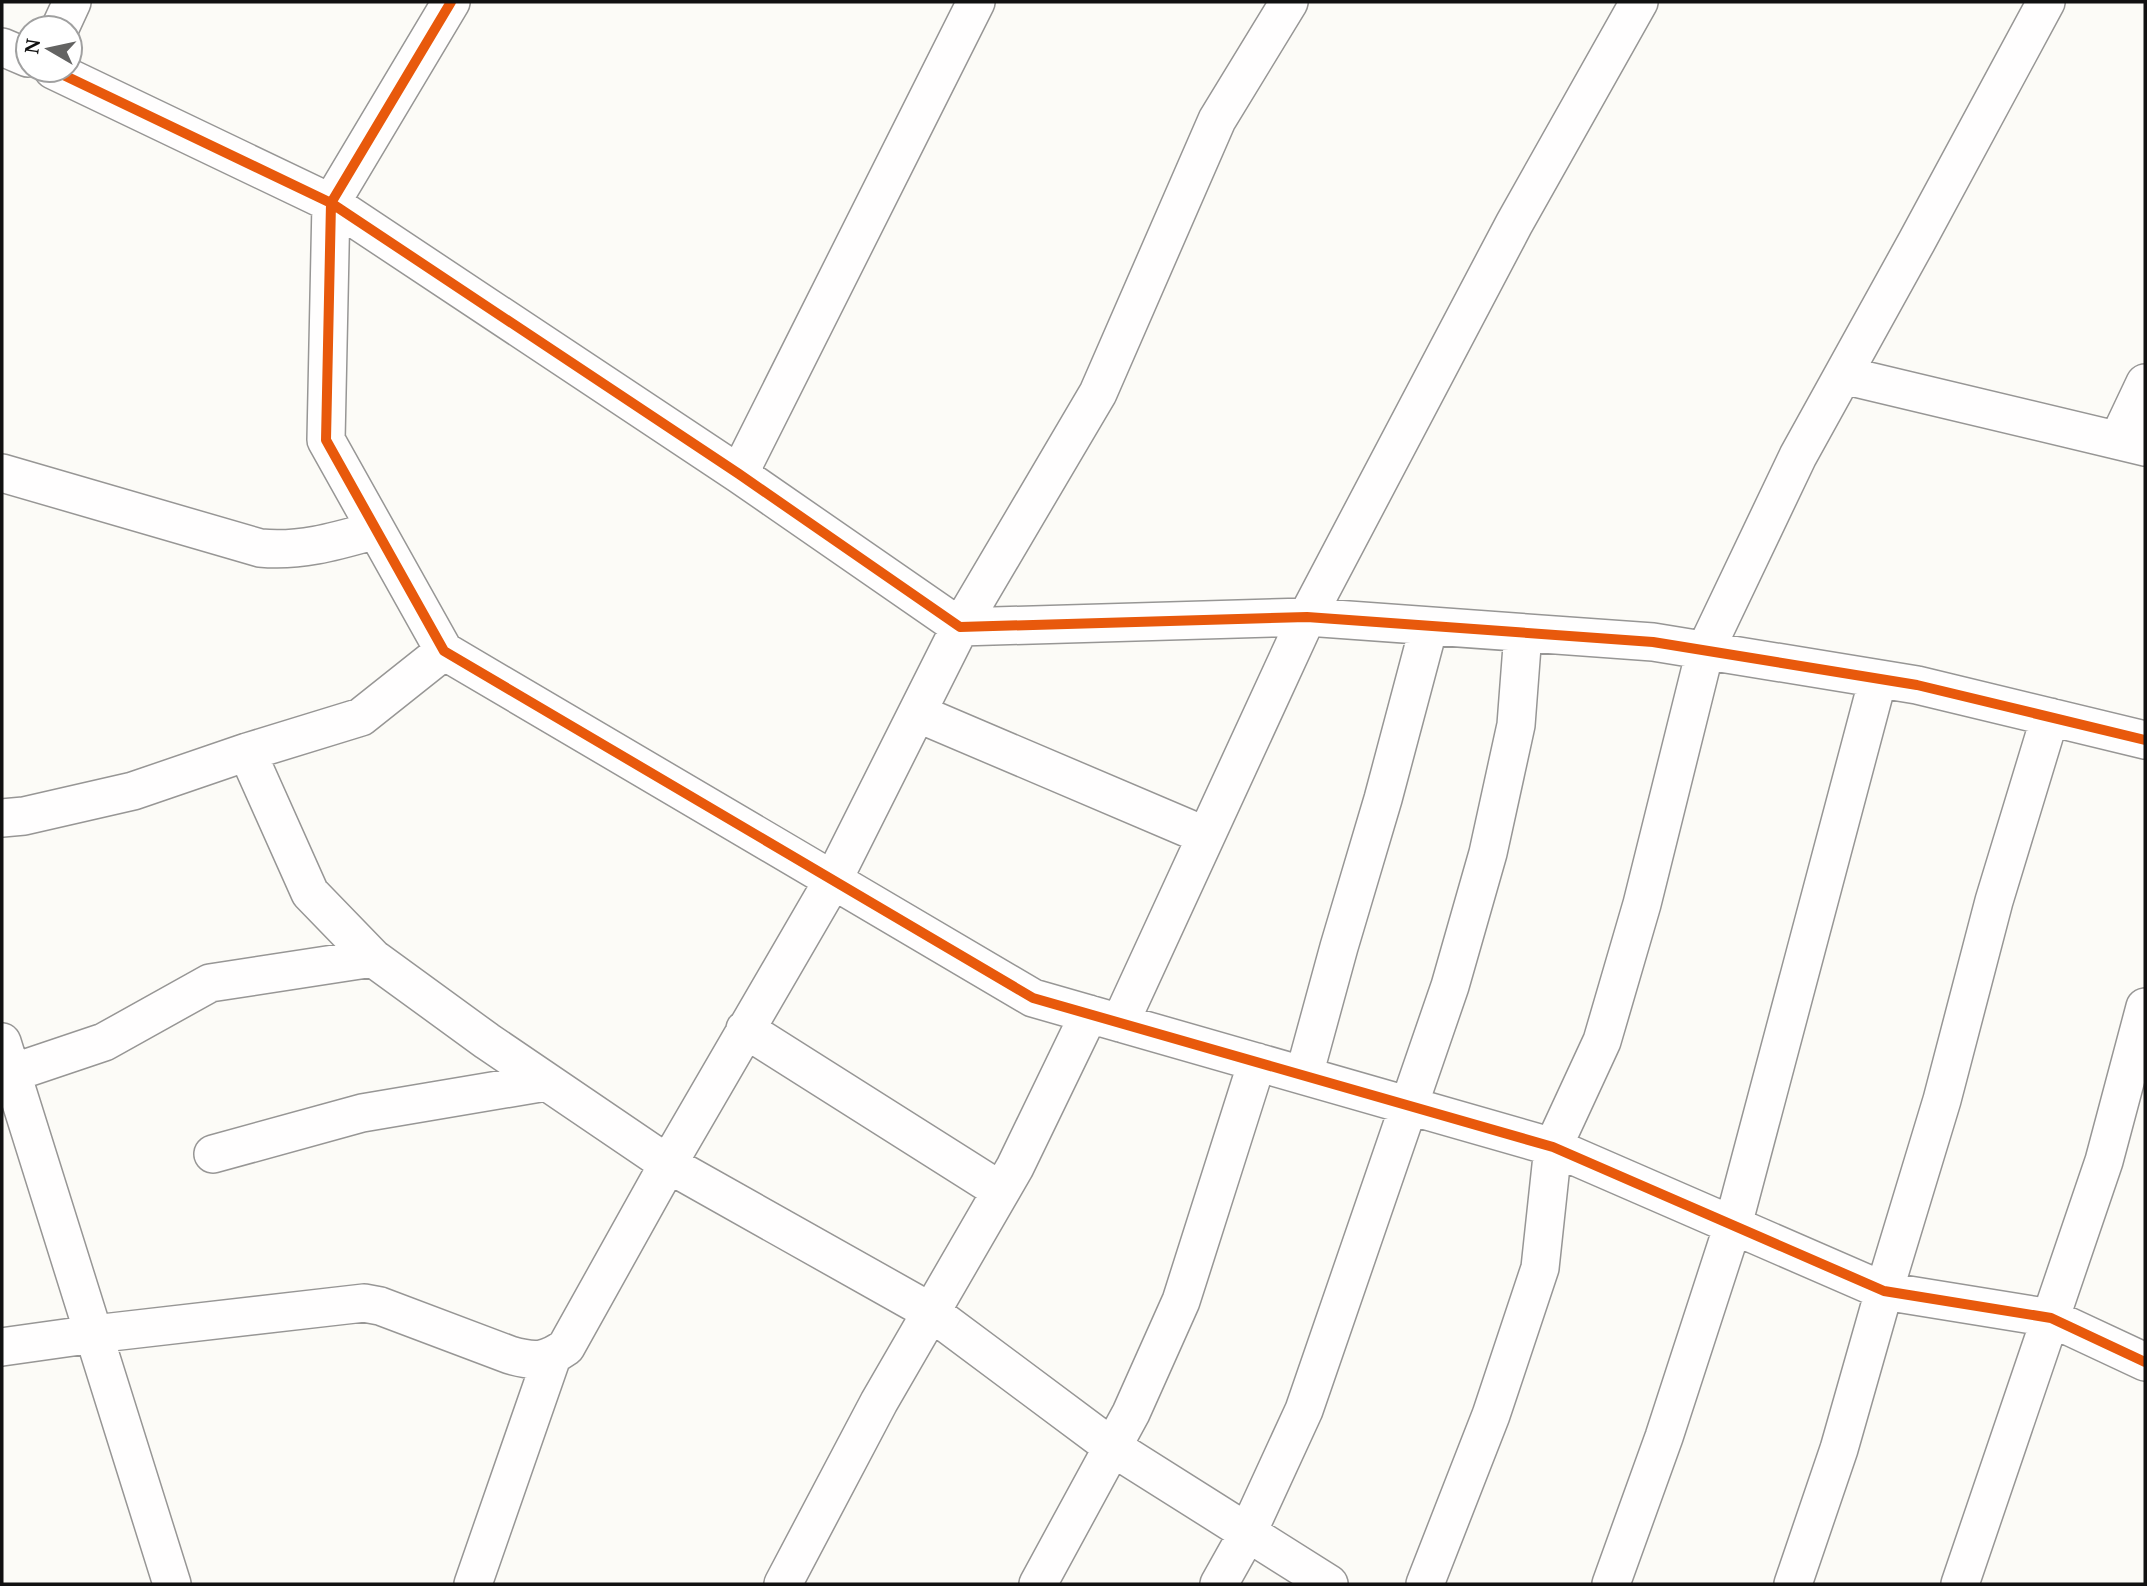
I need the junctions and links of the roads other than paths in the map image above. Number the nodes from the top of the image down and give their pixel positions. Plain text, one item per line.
1 (451, 2) edge
2 (976, 2) edge
3 (1289, 2) edge
4 (1639, 2) edge
5 (2046, 2) edge
6 (82, 84) edge
7 (331, 202) junction
8 (1843, 375) junction
9 (2145, 383) edge
10 (2132, 444) edge
11 (2, 473) edge
12 (739, 474) junction
13 (376, 530) junction
14 (1307, 617) junction
15 (960, 626) junction
16 (1429, 626) junction
17 (1523, 633) junction
18 (443, 651) junction
19 (1705, 651) junction
20 (1878, 679) junction
21 (916, 713) junction
22 (2050, 717) junction
23 (2145, 740) edge
24 (247, 752) junction
25 (2, 818) edge
26 (1206, 836) junction
27 (833, 880) junction
28 (373, 958) junction
29 (2145, 1007) edge
30 (1105, 1019) junction
31 (745, 1029) junction
32 (5, 1057) edge
33 (1257, 1062) junction
34 (1304, 1075) junction
35 (546, 1082) junction
36 (1410, 1106) junction
37 (1553, 1147) junction
38 (214, 1154) dead end
39 (668, 1164) junction
40 (1001, 1191) junction
41 (1733, 1226) junction
42 (1884, 1291) junction
43 (931, 1312) junction
44 (2051, 1318) junction
45 (94, 1334) junction
46 (2, 1347) edge
47 (552, 1357) junction
48 (2145, 1362) edge
49 (1112, 1447) junction
50 (1247, 1534) junction
51 (172, 1584) edge
52 (473, 1584) edge
53 (783, 1584) edge
54 (1038, 1584) edge
55 (1219, 1584) edge
56 (1329, 1584) edge
57 (1424, 1584) edge
58 (1611, 1584) edge
59 (1793, 1584) edge
60 (1960, 1584) edge

1 - 7 street
2 - 12 street
3 - 15 street
4 - 14 street
5 - 8 street
6 - 7 street
7 - 12 street
7 - 13 street
8 - 10 street
8 - 19 street
9 - 10 street
11 - 13 street
12 - 15 street
13 - 18 street
14 - 15 street
14 - 16 street
14 - 26 street
15 - 21 street
16 - 17 street
16 - 34 street
17 - 19 street
17 - 36 street
18 - 24 street
18 - 27 street
19 - 20 street
19 - 37 street
20 - 22 street
20 - 41 street
21 - 26 street
21 - 27 street
22 - 23 street
22 - 42 street
24 - 25 street
24 - 28 street
26 - 30 street
27 - 30 street
27 - 31 street
28 - 32 street
28 - 35 street
29 - 44 street
30 - 33 street
30 - 40 street
31 - 39 street
31 - 40 street
32 - 45 street
33 - 34 street
33 - 49 street
34 - 36 street
35 - 38 street
35 - 39 street
36 - 37 street
36 - 50 street
37 - 41 street
37 - 57 street
39 - 43 street
39 - 47 street
40 - 43 street
41 - 42 street
41 - 58 street
42 - 44 street
42 - 59 street
43 - 49 street
43 - 53 street
44 - 48 street
44 - 60 street
45 - 46 street
45 - 47 street
45 - 51 street
47 - 52 street
49 - 50 street
49 - 54 street
50 - 55 street
50 - 56 street

